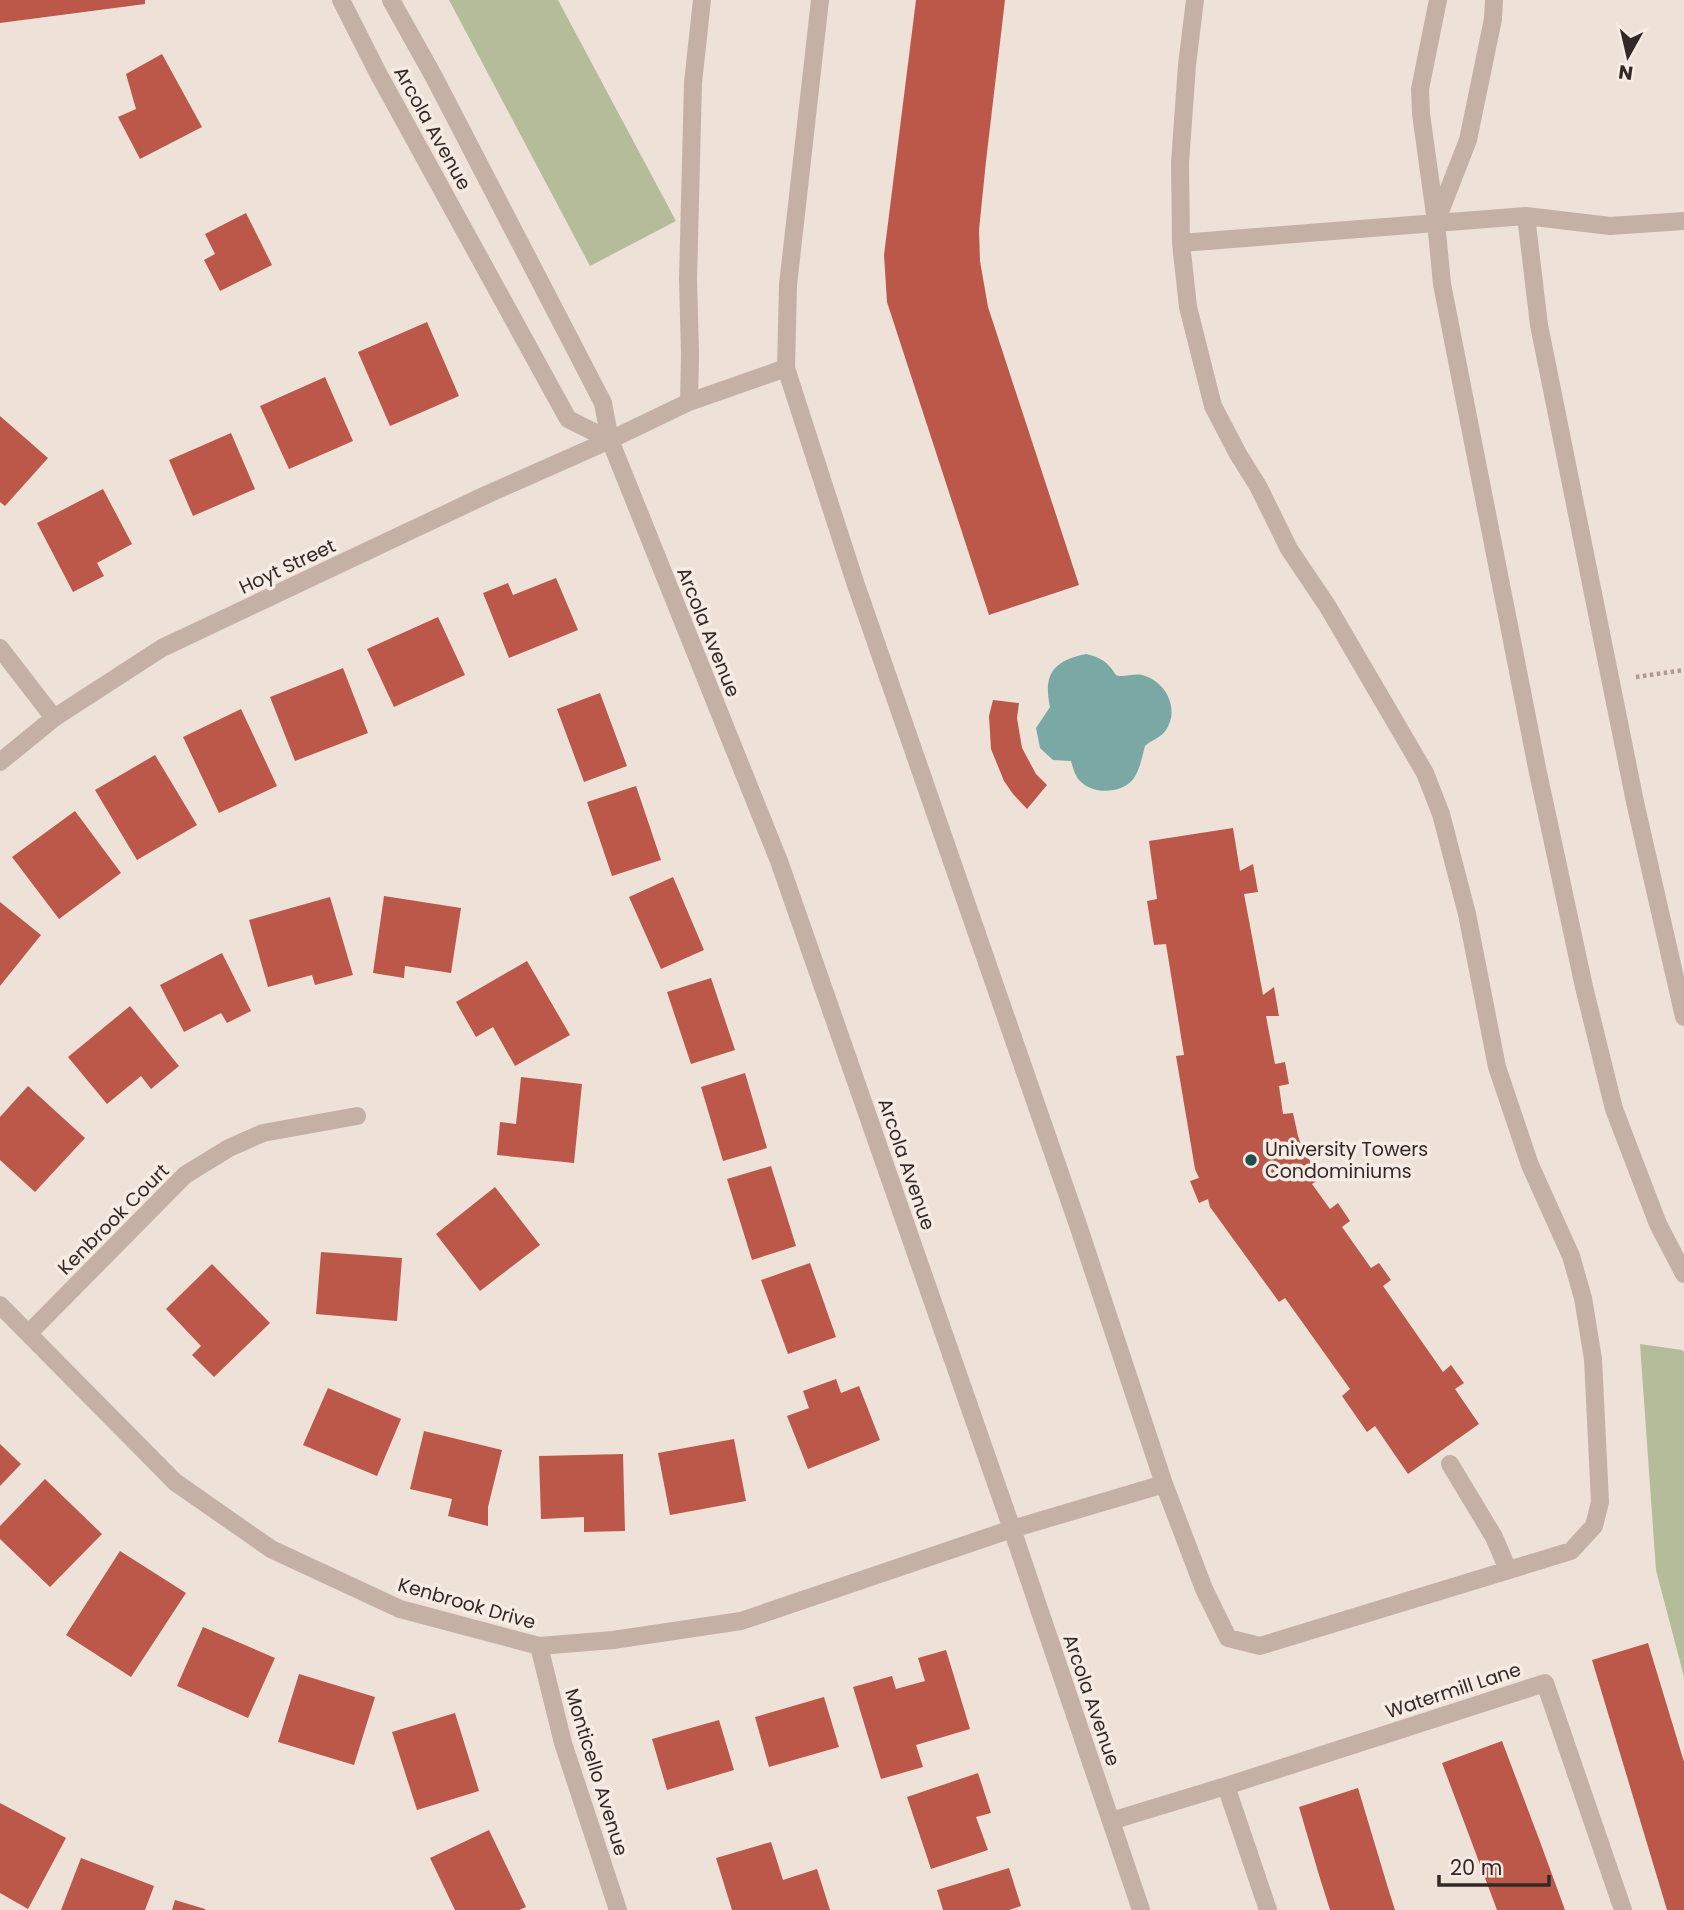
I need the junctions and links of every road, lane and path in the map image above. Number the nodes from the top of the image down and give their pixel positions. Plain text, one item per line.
1 (341, 0) edge
2 (391, 0) edge
3 (702, 0) edge
4 (820, 0) edge
5 (1195, 0) edge
6 (1437, 0) edge
7 (1494, 0) edge
8 (1526, 216) junction
9 (1684, 221) edge
10 (1436, 222) junction
11 (1181, 243) junction
12 (786, 368) junction
13 (689, 402) junction
14 (610, 440) junction
15 (0, 648) edge
16 (1684, 670) edge
17 (1657, 674) dead end
18 (54, 718) junction
19 (0, 762) edge
20 (1684, 1017) edge
21 (357, 1116) dead end
22 (1684, 1274) edge
23 (0, 1305) edge
24 (29, 1333) junction
25 (1450, 1465) dead end
26 (1164, 1483) junction
27 (1012, 1529) junction
28 (1508, 1570) junction
29 (539, 1646) junction
30 (1226, 1786) junction
31 (1111, 1821) junction
32 (618, 1910) edge
33 (1141, 1910) edge
34 (1268, 1910) edge
35 (1623, 1910) edge

1 - 14 street, Arcola Avenue
2 - 14 street, Arcola Avenue
3 - 13 street
4 - 12 street
5 - 11 street
6 - 10 street
7 - 10 street
8 - 9 street
8 - 10 street
8 - 20 street
10 - 11 street
10 - 22 street
11 - 28 street
12 - 13 street, Hoyt Street
12 - 26 street
13 - 14 street, Hoyt Street
14 - 18 street, Hoyt Street
14 - 27 street, Arcola Avenue
15 - 18 street
16 - 17 path
18 - 19 street, Hoyt Street
21 - 24 street, Kenbrook Court
23 - 24 street, Kenbrook Drive
24 - 29 street, Kenbrook Drive
25 - 28 street
26 - 27 street, Kenbrook Drive
26 - 28 street
27 - 29 street, Kenbrook Drive
27 - 31 street, Arcola Avenue
29 - 32 street, Monticello Avenue
30 - 31 street, Watermill Lane
30 - 34 street
30 - 35 street, Watermill Lane
31 - 33 street, Arcola Avenue

